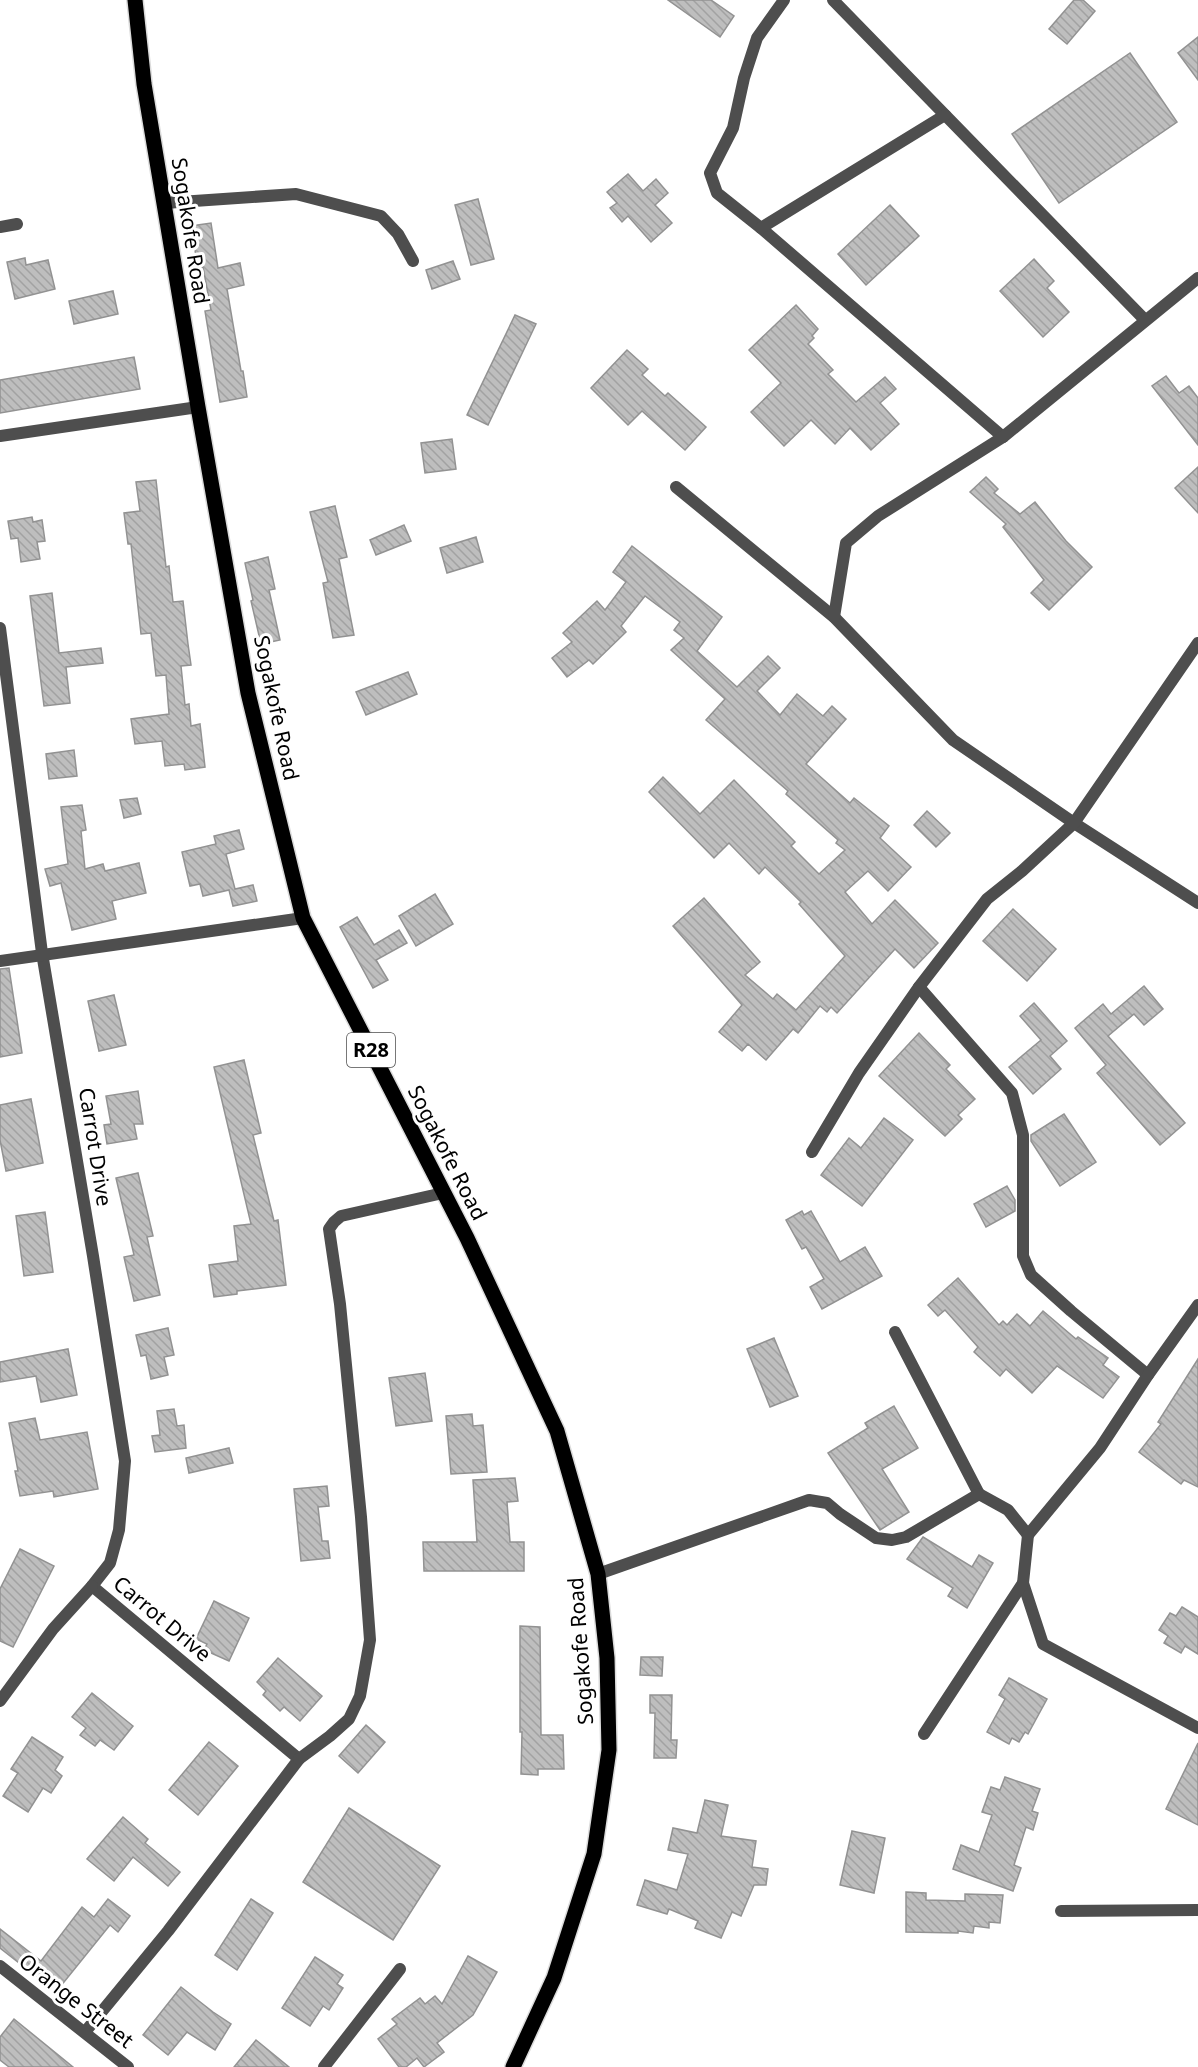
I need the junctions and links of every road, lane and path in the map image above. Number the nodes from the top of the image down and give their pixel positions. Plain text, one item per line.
1 (135, 0) edge
2 (784, 0) edge
3 (833, 0) edge
4 (945, 115) junction
5 (165, 203) junction
6 (17, 224) dead end
7 (0, 227) edge
8 (761, 228) junction
9 (413, 261) dead end
10 (1198, 278) edge
11 (1145, 320) junction
12 (198, 407) junction
13 (0, 436) edge
14 (1003, 436) junction
15 (676, 487) dead end
16 (834, 617) junction
17 (0, 628) edge
18 (1198, 643) edge
19 (1074, 823) junction
20 (1198, 903) edge
21 (303, 918) junction
22 (42, 953) junction
23 (0, 961) edge
24 (919, 987) junction
25 (812, 1152) dead end
26 (443, 1193) junction
27 (1198, 1305) edge
28 (895, 1332) dead end
29 (1148, 1375) junction
30 (979, 1494) junction
31 (1028, 1535) junction
32 (598, 1574) junction
33 (1023, 1583) junction
34 (92, 1586) junction
35 (0, 1701) edge
36 (1198, 1728) edge
37 (924, 1734) dead end
38 (299, 1759) junction
39 (1198, 1910) edge
40 (1060, 1911) dead end
41 (0, 1966) edge
42 (400, 1969) dead end
43 (85, 2032) junction
44 (128, 2067) edge
45 (324, 2067) edge
46 (513, 2067) edge

1 - 5 main road, Sogakofe Road / R28
2 - 8 street
3 - 4 street
4 - 8 street
4 - 11 street
5 - 9 street
5 - 12 main road, Sogakofe Road / R28
6 - 7 street
8 - 14 street
10 - 11 street
11 - 14 street
12 - 13 street
12 - 21 main road, Sogakofe Road / R28
14 - 16 street
15 - 16 street
16 - 19 street
17 - 22 street, Carrot Drive
18 - 19 street
19 - 20 street
19 - 24 street
21 - 22 street
21 - 26 main road, Sogakofe Road / R28
22 - 23 street
22 - 34 street, Carrot Drive
24 - 25 street
24 - 29 street
26 - 32 main road, Sogakofe Road / R28
26 - 38 street
27 - 29 street
28 - 30 street
29 - 31 street
30 - 31 street
30 - 32 street
31 - 33 street
32 - 46 main road, Sogakofe Road / R28
33 - 36 street
33 - 37 street
34 - 35 street
34 - 38 street, Carrot Drive
38 - 43 street
39 - 40 street
41 - 43 street, Orange Street
42 - 45 street
43 - 44 street, Orange Street

